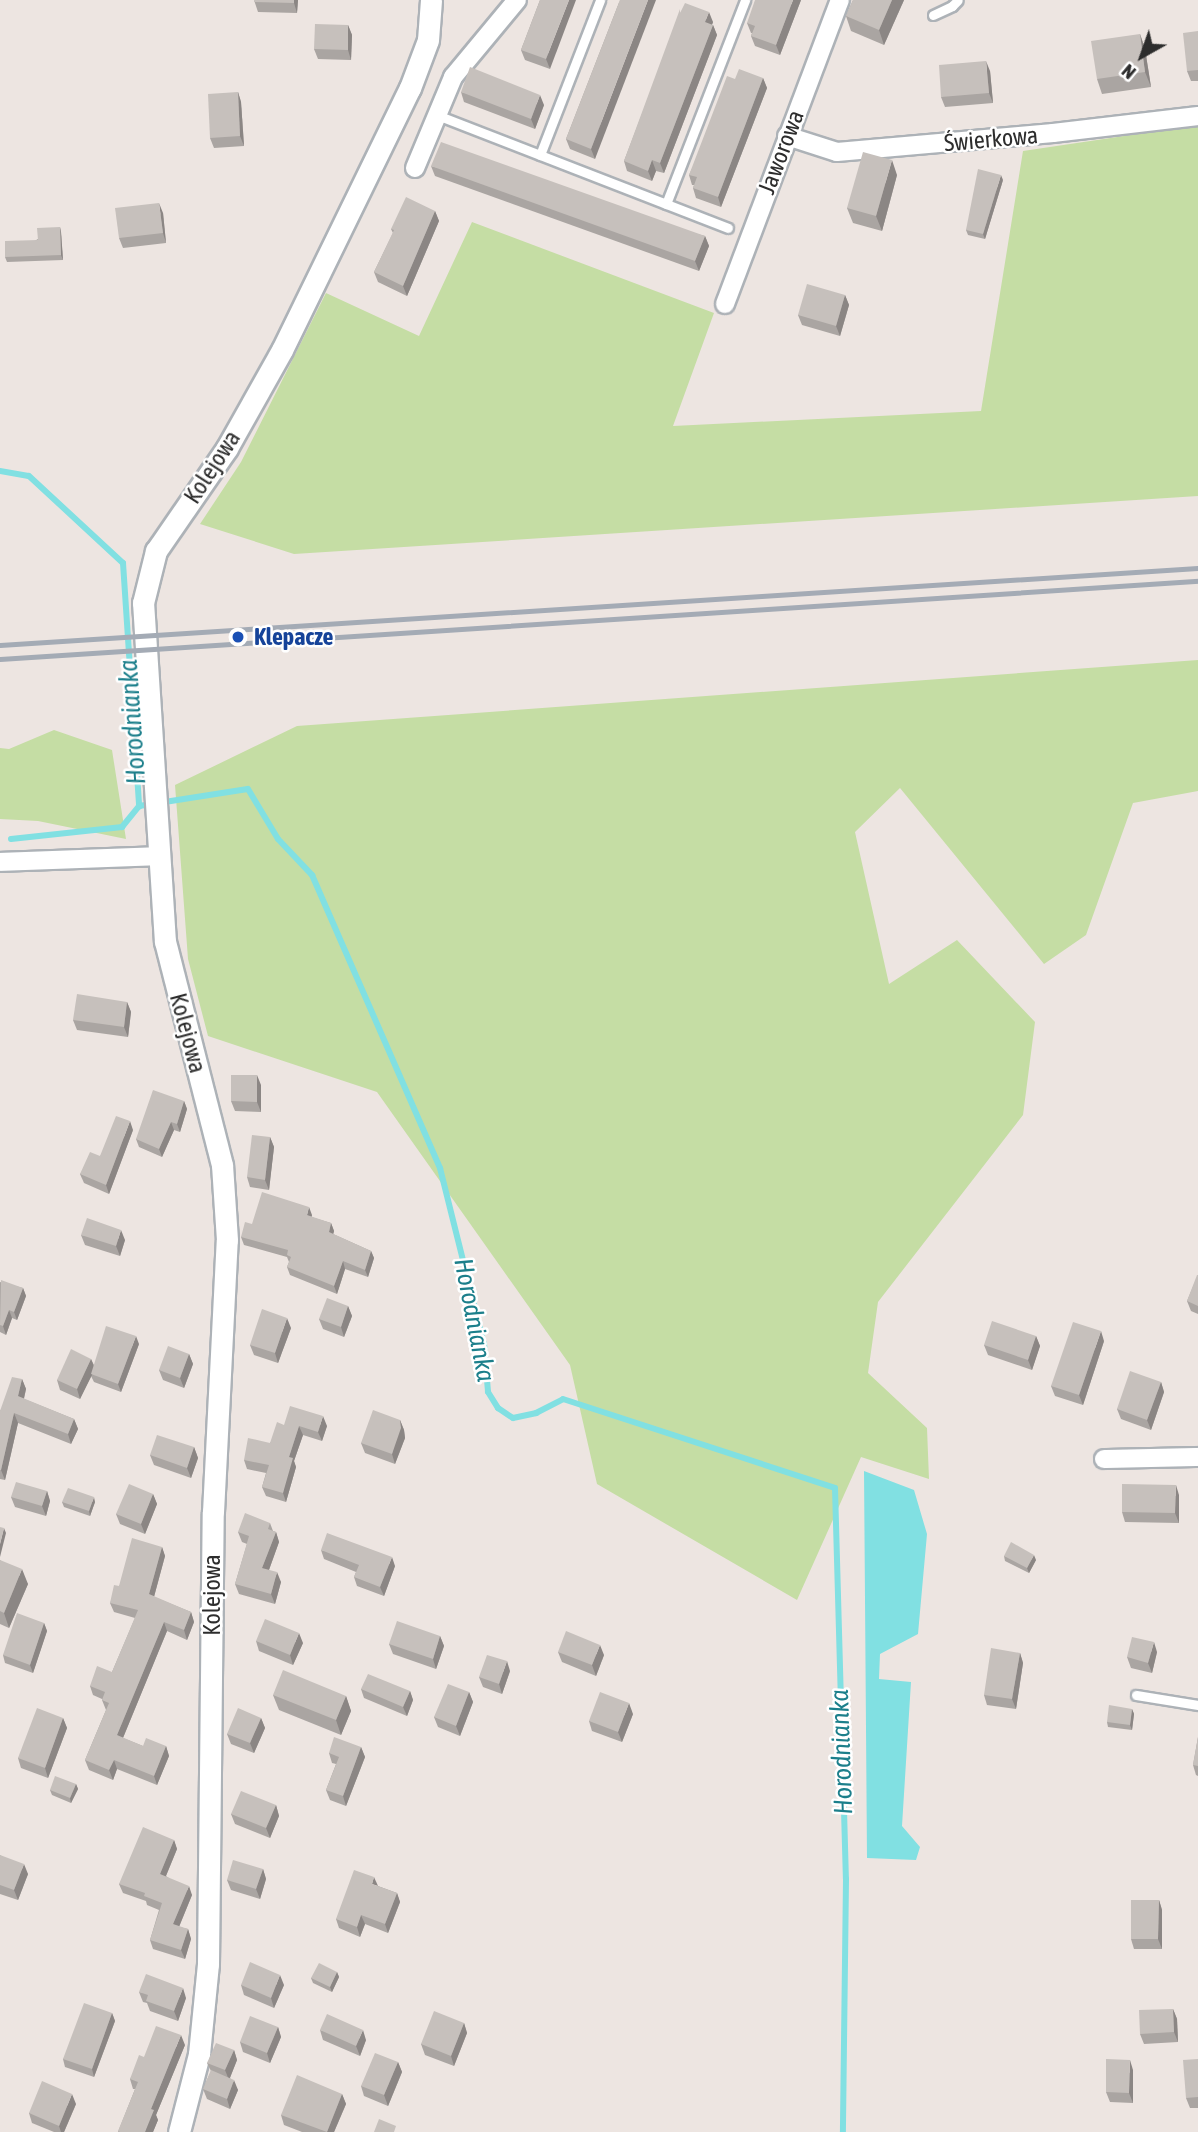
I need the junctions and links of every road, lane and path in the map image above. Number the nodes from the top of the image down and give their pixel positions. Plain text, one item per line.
1 (430, 0) edge
2 (517, 0) edge
3 (600, 0) edge
4 (745, 0) edge
5 (840, 0) edge
6 (958, 0) edge
7 (933, 15) dead end
8 (437, 116) junction
9 (1198, 116) edge
10 (787, 136) junction
11 (540, 155) junction
12 (415, 168) dead end
13 (666, 204) junction
14 (728, 228) dead end
15 (724, 304) dead end
16 (160, 856) junction
17 (0, 862) edge
18 (1198, 1457) edge
19 (1104, 1459) dead end
20 (1136, 1695) dead end
21 (1198, 1705) edge
22 (179, 2132) edge

1 - 16 street, Kolejowa
2 - 8 street
3 - 11 lane
4 - 13 lane
5 - 10 street, Jaworowa
6 - 7 lane
8 - 11 lane
8 - 12 street
9 - 10 street, Świerkowa
10 - 15 street, Jaworowa
11 - 13 lane
13 - 14 lane
16 - 17 street
16 - 22 street, Kolejowa
18 - 19 street
20 - 21 lane

